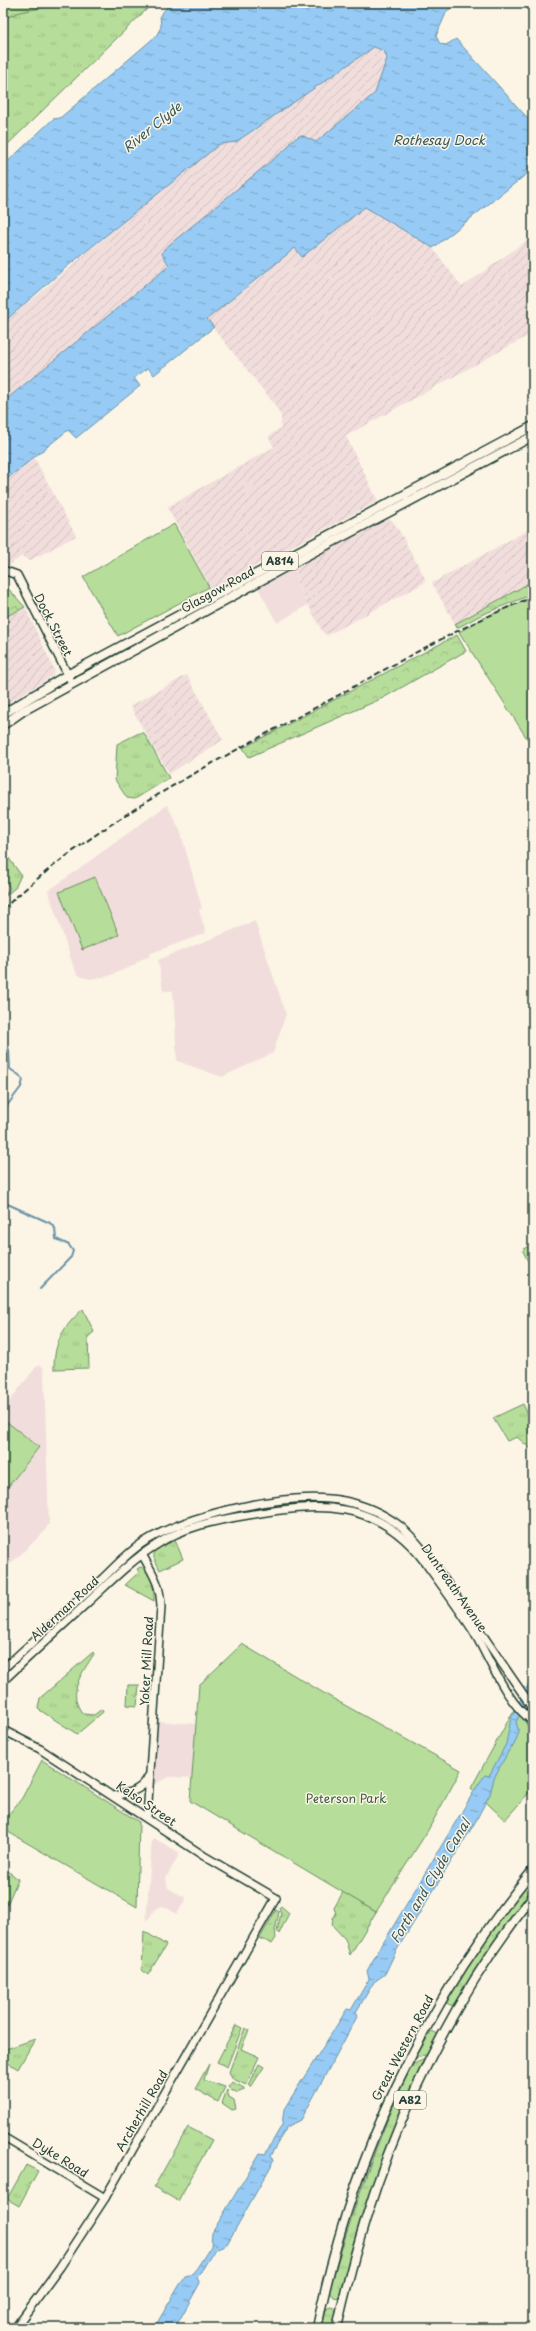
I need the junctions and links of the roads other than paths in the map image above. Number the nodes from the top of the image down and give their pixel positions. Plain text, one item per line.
1 (533, 426) edge
2 (533, 436) edge
3 (387, 502) junction
4 (392, 511) junction
5 (3, 570) edge
6 (67, 675) junction
7 (72, 684) junction
8 (3, 714) edge
9 (3, 725) edge
10 (143, 1543) joint
11 (142, 1554) junction
12 (3, 1669) edge
13 (3, 1681) edge
14 (530, 1712) edge
15 (3, 1730) edge
16 (149, 1773) junction
17 (114, 1796) junction
18 (147, 1817) junction
19 (533, 1870) edge
20 (533, 1896) edge
21 (276, 1898) joint
22 (3, 2137) edge
23 (105, 2198) junction
24 (15, 2328) edge
25 (318, 2328) edge
26 (337, 2328) edge

1 - 3 main road, Glasgow Road / A814
2 - 4 main road, Glasgow Road / A814
3 - 4 main road
3 - 6 main road, Glasgow Road / A814
4 - 7 main road, Glasgow Road / A814
5 - 6 street, Dock Street
6 - 7 street, Dock Street
6 - 8 main road, Glasgow Road / A814
7 - 9 main road, Glasgow Road / A814
10 - 12 street, Alderman Road
10 - 14 street, Duntreath Avenue
11 - 13 street, Alderman Road
11 - 14 street, Duntreath Avenue
11 - 16 street, Yoker Mill Road
15 - 17 street, Kelso Street
16 - 17 street
16 - 18 street, Yoker Mill Road
17 - 18 street, Kelso Street
18 - 21 street, Kelso Street
19 - 25 main road, Great Western Road / A82
20 - 26 main road, A82
21 - 23 street, Archerhill Road
22 - 23 street, Dyke Road
23 - 24 street, Archerhill Road

